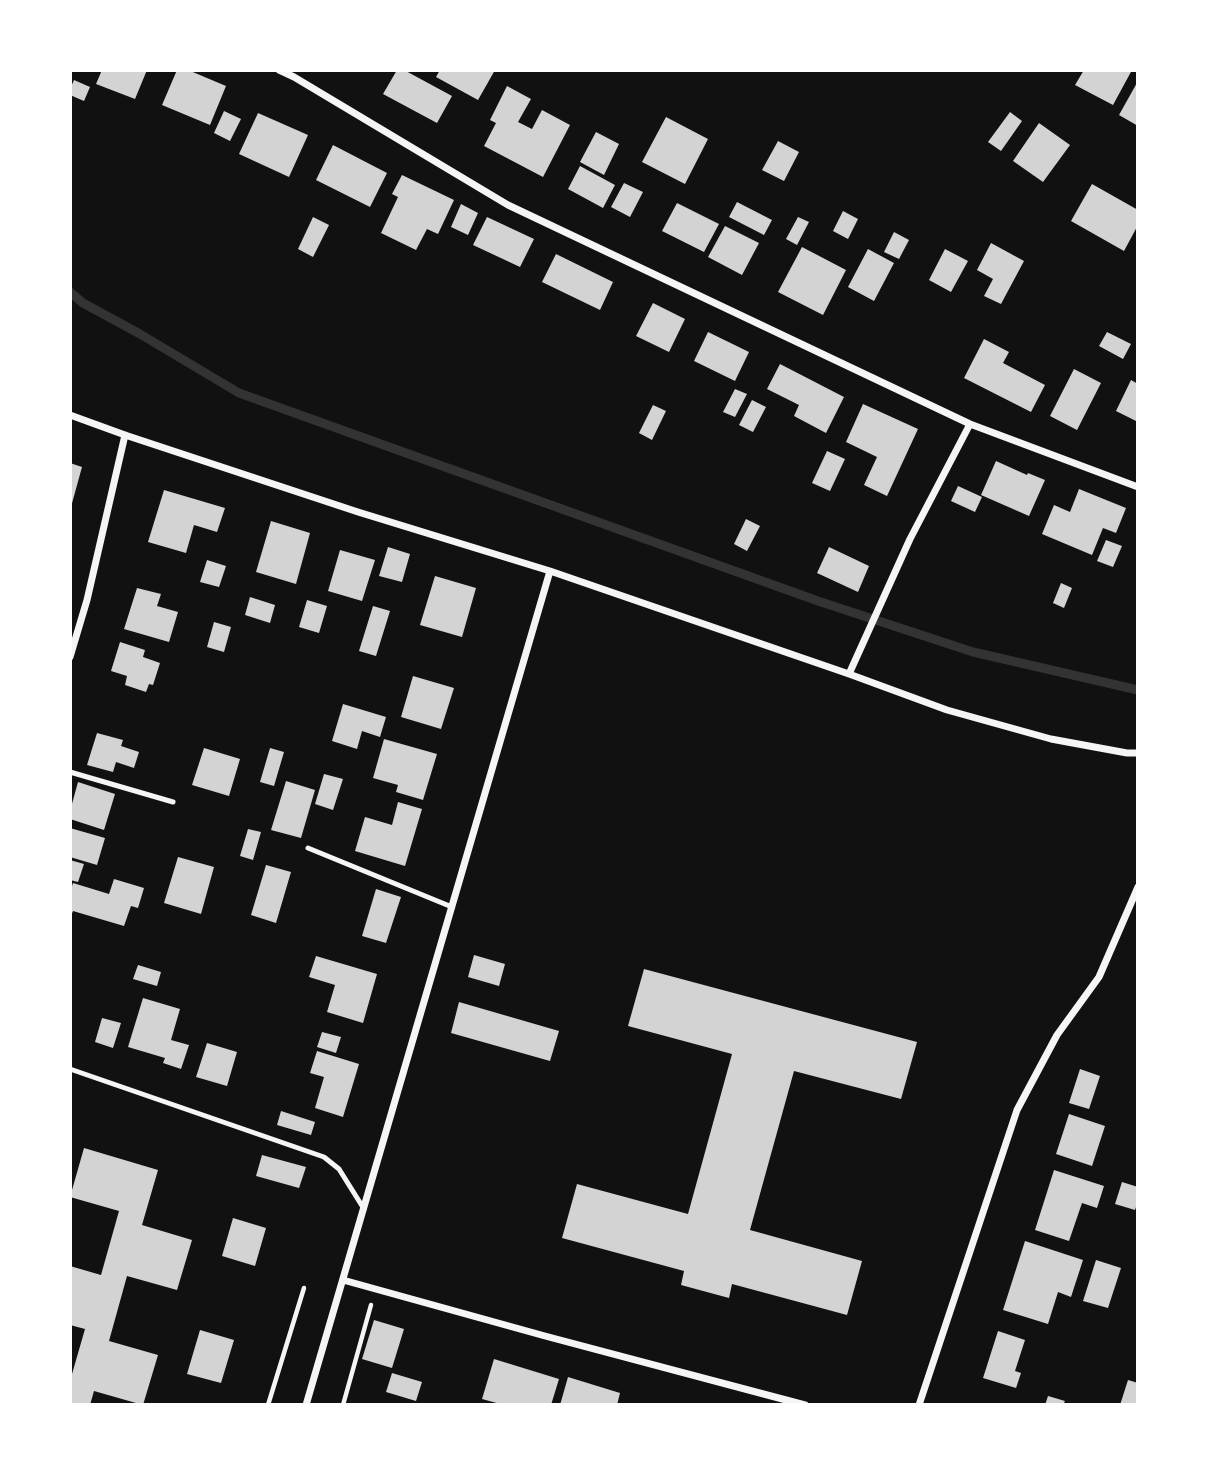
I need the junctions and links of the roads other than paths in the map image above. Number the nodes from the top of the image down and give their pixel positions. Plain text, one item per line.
1 (279, 70) edge
2 (70, 415) edge
3 (970, 424) junction
4 (125, 435) junction
5 (1138, 487) edge
6 (550, 571) junction
7 (70, 657) edge
8 (849, 674) junction
9 (1138, 753) edge
10 (70, 772) edge
11 (173, 802) dead end
12 (307, 848) dead end
13 (1138, 887) edge
14 (452, 906) junction
15 (70, 1069) edge
16 (364, 1209) junction
17 (343, 1280) junction
18 (306, 1405) edge
19 (805, 1405) edge
20 (919, 1405) edge

1 - 3 street
2 - 4 street
3 - 5 street
3 - 8 street
4 - 6 street
4 - 7 street
6 - 8 street
6 - 14 street
8 - 9 street
10 - 11 lane
12 - 14 lane
13 - 20 street
14 - 16 street
15 - 16 lane
16 - 17 street
17 - 18 street
17 - 19 street

